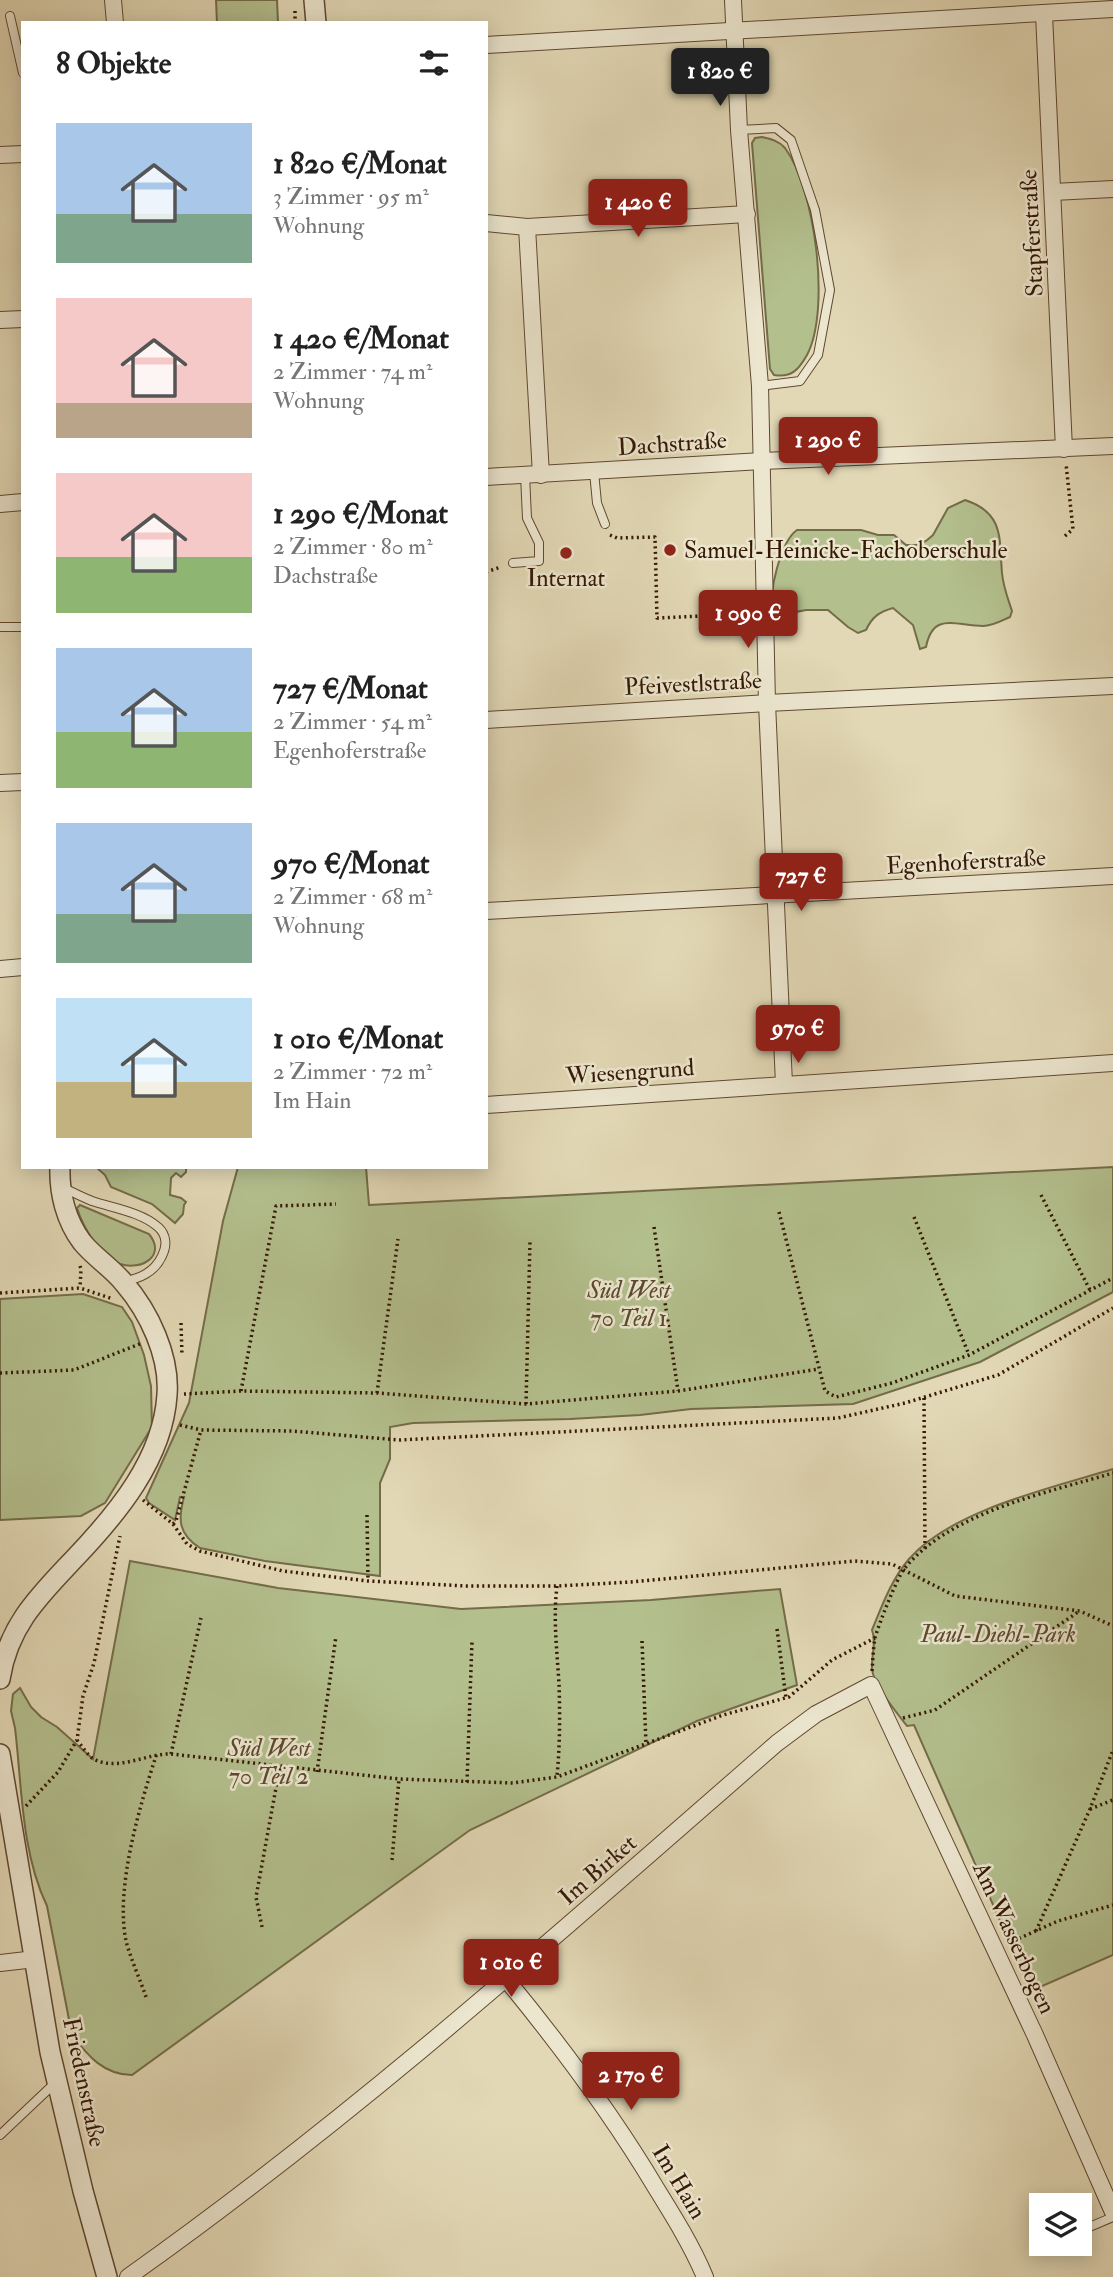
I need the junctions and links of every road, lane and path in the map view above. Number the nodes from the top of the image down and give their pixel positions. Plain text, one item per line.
1 (113, 0) edge
2 (314, 0) edge
3 (733, 0) edge
4 (1113, 9) edge
5 (1044, 14) junction
6 (10, 16) dead end
7 (115, 21) edge
8 (316, 21) edge
9 (735, 30) junction
10 (488, 45) edge
11 (21, 64) edge
12 (739, 130) junction
13 (21, 153) edge
14 (0, 155) edge
15 (1113, 189) edge
16 (1053, 192) junction
17 (747, 214) junction
18 (488, 223) edge
19 (527, 227) junction
20 (21, 319) edge
21 (0, 320) edge
22 (760, 386) junction
23 (1113, 446) edge
24 (1065, 454) junction
25 (762, 461) junction
26 (594, 472) junction
27 (533, 475) junction
28 (488, 477) edge
29 (21, 502) edge
30 (0, 504) edge
31 (605, 524) joint
32 (1065, 536) dead end
33 (513, 563) dead end
34 (756, 614) dead end
35 (0, 626) edge
36 (21, 626) edge
37 (1113, 686) edge
38 (767, 703) junction
39 (488, 720) edge
40 (21, 782) edge
41 (0, 783) edge
42 (1113, 876) edge
43 (776, 896) junction
44 (488, 911) edge
45 (21, 967) edge
46 (0, 969) edge
47 (1113, 1063) edge
48 (784, 1084) junction
49 (488, 1105) edge
50 (59, 1177) edge
51 (1041, 1195) dead end
52 (336, 1204) dead end
53 (779, 1212) dead end
54 (914, 1217) dead end
55 (654, 1227) dead end
56 (398, 1240) dead end
57 (530, 1241) dead end
58 (1113, 1278) edge
59 (129, 1290) junction
60 (1091, 1292) junction
61 (0, 1293) edge
62 (1113, 1308) edge
63 (156, 1337) junction
64 (969, 1355) junction
65 (819, 1369) junction
66 (0, 1373) edge
67 (241, 1391) junction
68 (678, 1391) junction
69 (377, 1393) junction
70 (191, 1394) dead end
71 (924, 1398) junction
72 (526, 1404) junction
73 (163, 1423) junction
74 (201, 1430) junction
75 (1113, 1474) edge
76 (142, 1499) dead end
77 (367, 1515) dead end
78 (173, 1524) junction
79 (121, 1531) dead end
80 (925, 1549) junction
81 (903, 1570) junction
82 (368, 1581) junction
83 (557, 1586) junction
84 (1080, 1611) junction
85 (201, 1618) dead end
86 (1113, 1626) edge
87 (777, 1629) dead end
88 (336, 1636) dead end
89 (875, 1638) junction
90 (472, 1641) dead end
91 (642, 1641) dead end
92 (0, 1679) edge
93 (871, 1685) junction
94 (786, 1698) junction
95 (888, 1722) junction
96 (77, 1740) junction
97 (646, 1744) junction
98 (1113, 1750) edge
99 (157, 1753) junction
100 (171, 1754) junction
101 (0, 1755) edge
102 (280, 1766) junction
103 (317, 1772) junction
104 (557, 1777) junction
105 (399, 1779) junction
106 (467, 1782) junction
107 (1113, 1800) edge
108 (1090, 1808) junction
109 (10, 1817) junction
110 (392, 1860) dead end
111 (1113, 1905) edge
112 (261, 1927) dead end
113 (1036, 1931) junction
114 (994, 1950) junction
115 (35, 1959) junction
116 (0, 1964) edge
117 (506, 1979) junction
118 (146, 1997) dead end
119 (57, 2081) junction
120 (0, 2135) edge
121 (1113, 2215) edge
122 (1092, 2225) edge
123 (107, 2277) edge
124 (128, 2277) edge
125 (705, 2277) edge

1 - 7 street
2 - 8 street
3 - 9 street
4 - 5 street
5 - 9 street
5 - 16 street, Stapferstraße
6 - 11 lane
9 - 10 street
9 - 12 street
12 - 17 street
12 - 22 lane
13 - 14 street
15 - 16 street
16 - 24 street, Stapferstraße
17 - 19 street
17 - 22 street
18 - 19 street
19 - 27 street
20 - 21 street
22 - 25 street
23 - 24 street, Dachstraße
24 - 25 street, Dachstraße
24 - 32 path
25 - 26 street, Dachstraße
25 - 38 street
26 - 27 street, Dachstraße
26 - 31 lane
27 - 28 street, Dachstraße
27 - 33 lane
29 - 30 street
31 - 34 path
35 - 36 lane
37 - 38 street, Pfeivestlstraße
38 - 39 street, Pfeivestlstraße
38 - 43 street
40 - 41 street
42 - 43 street, Egenhoferstraße
43 - 44 street, Egenhoferstraße
43 - 48 street
45 - 46 street
47 - 48 street, Wiesengrund
48 - 49 street, Wiesengrund
50 - 59 street
50 - 59 lane
51 - 60 path
52 - 67 path
53 - 65 path
54 - 64 path
55 - 68 path
56 - 69 path
57 - 72 path
58 - 60 path
59 - 61 path
59 - 63 street
60 - 64 path
62 - 71 path
63 - 66 path
63 - 73 street
64 - 65 path
65 - 68 path
67 - 69 path
67 - 70 path
68 - 72 path
69 - 72 path
71 - 74 path
71 - 80 path
73 - 74 path
73 - 92 street
74 - 78 path
75 - 80 path
76 - 78 path
77 - 82 path
78 - 82 path
79 - 96 path
80 - 81 path
81 - 83 path
81 - 84 path
81 - 89 path
82 - 83 path
83 - 104 path
84 - 86 path
84 - 95 path
85 - 100 path
87 - 94 path
88 - 103 path
89 - 93 path
89 - 94 path
90 - 106 path
91 - 97 path
93 - 95 street, Am Wasserbogen
93 - 117 street, Im Birket
94 - 97 path
95 - 114 street, Am Wasserbogen
96 - 99 path
96 - 109 path
97 - 104 path
98 - 108 path
99 - 100 path
99 - 118 path
100 - 102 path
101 - 109 street, Friedenstraße
102 - 103 path
102 - 112 path
103 - 105 path
104 - 106 path
105 - 106 path
105 - 110 path
107 - 108 path
108 - 113 path
109 - 115 street, Friedenstraße
111 - 113 path
113 - 114 path
114 - 121 street, Am Wasserbogen
115 - 116 street
115 - 119 street, Friedenstraße
117 - 124 street, Im Birket
117 - 125 street, Im Hain
119 - 120 lane
119 - 123 street, Friedenstraße
121 - 122 lane

